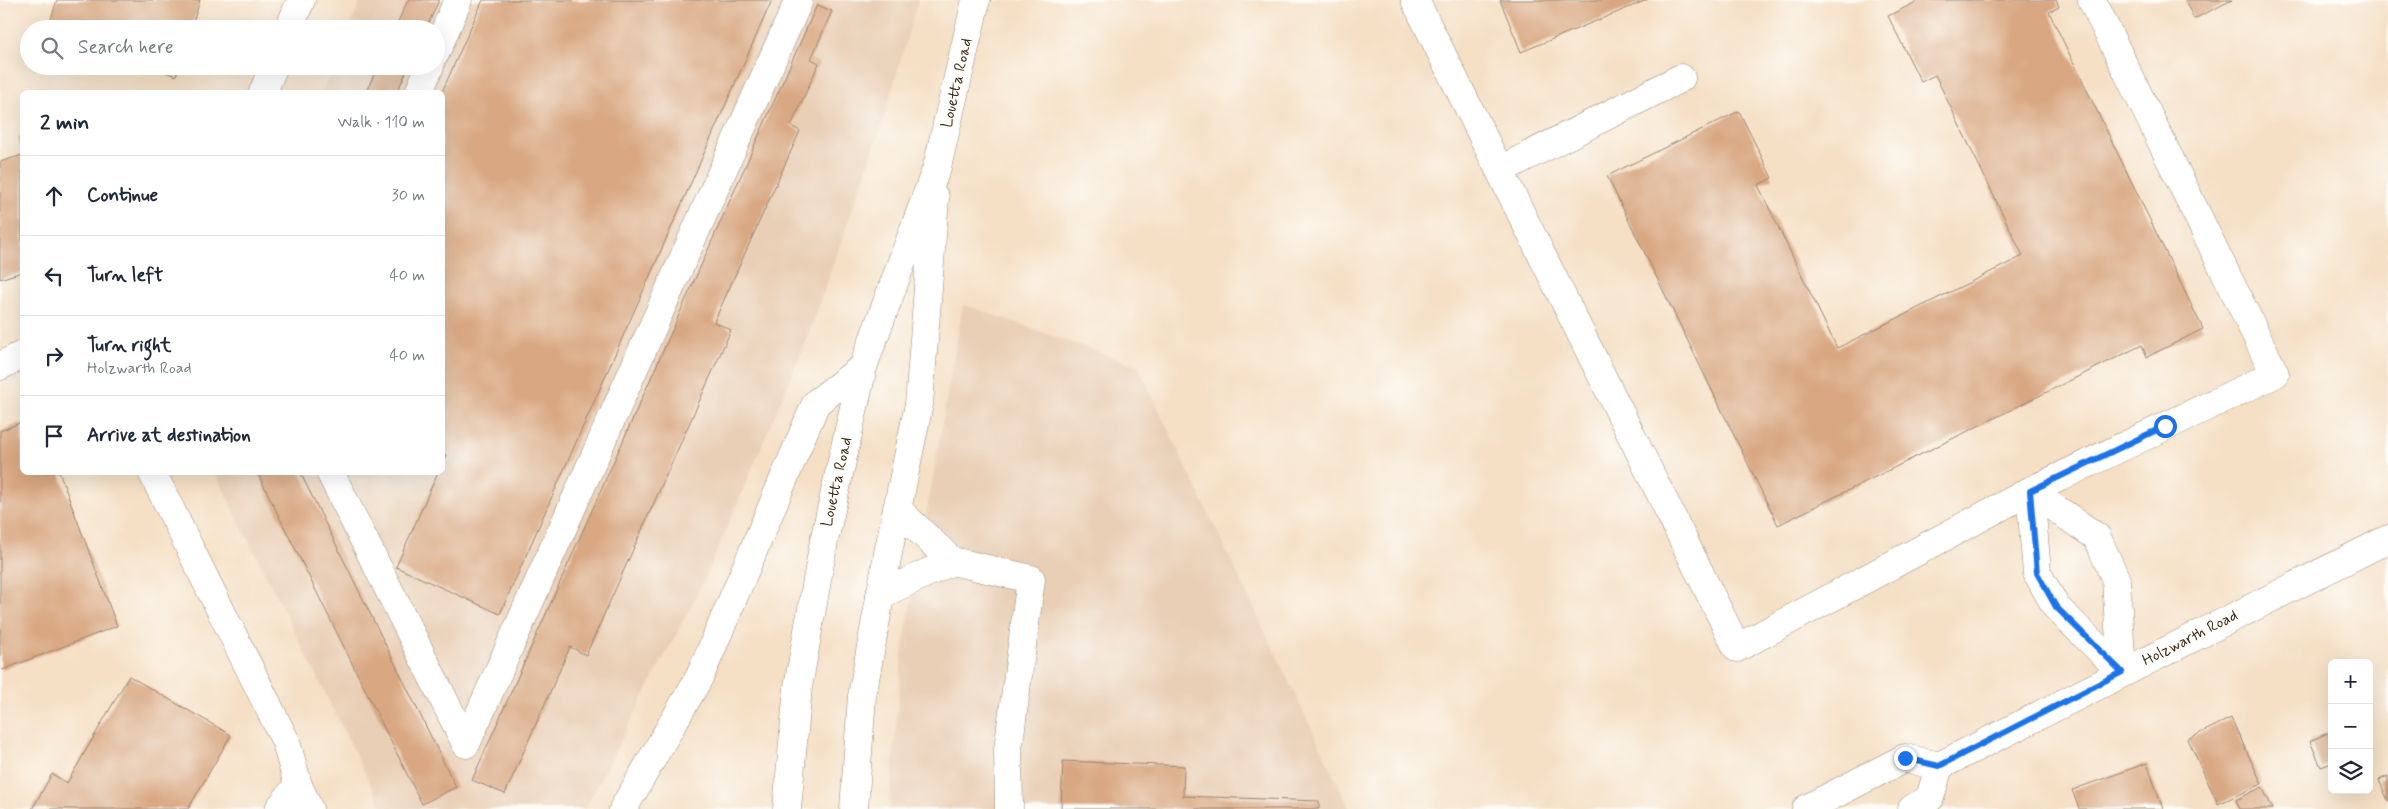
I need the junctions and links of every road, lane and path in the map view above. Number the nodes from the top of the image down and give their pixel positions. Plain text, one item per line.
1 (301, 0) edge
2 (458, 0) edge
3 (798, 0) edge
4 (976, 0) edge
5 (1415, 0) edge
6 (2092, 0) edge
7 (293, 20) edge
8 (445, 31) edge
9 (270, 75) edge
10 (426, 75) edge
11 (1681, 78) dead end
12 (264, 90) edge
13 (420, 90) edge
14 (937, 167) junction
15 (1500, 170) junction
16 (20, 356) edge
17 (0, 366) edge
18 (863, 367) junction
19 (153, 475) edge
20 (332, 475) edge
21 (2030, 491) junction
22 (897, 509) junction
23 (2388, 538) edge
24 (952, 561) junction
25 (880, 595) junction
26 (2122, 672) junction
27 (1939, 766) junction
28 (304, 797) edge
29 (279, 809) edge
30 (623, 809) edge
31 (787, 809) edge
32 (854, 809) edge
33 (1009, 809) edge
34 (1806, 809) edge
35 (1912, 809) edge

1 - 7 main road
2 - 8 main road
3 - 20 main road
4 - 14 main road, Louetta Road
5 - 15 main road
6 - 21 main road
9 - 12 main road
10 - 13 main road
11 - 15 main road
14 - 18 main road, Louetta Road
14 - 22 main road, Louetta Road
15 - 21 main road
16 - 17 main road
18 - 30 main road
18 - 31 main road, Louetta Road
19 - 28 main road
21 - 26 main road
21 - 26 main road
22 - 24 main road
22 - 25 main road, Louetta Road
23 - 26 main road, Holzwarth Road
24 - 25 main road
24 - 33 main road
25 - 32 main road, Louetta Road
26 - 27 main road, Holzwarth Road
27 - 34 main road
27 - 35 main road
28 - 29 main road

